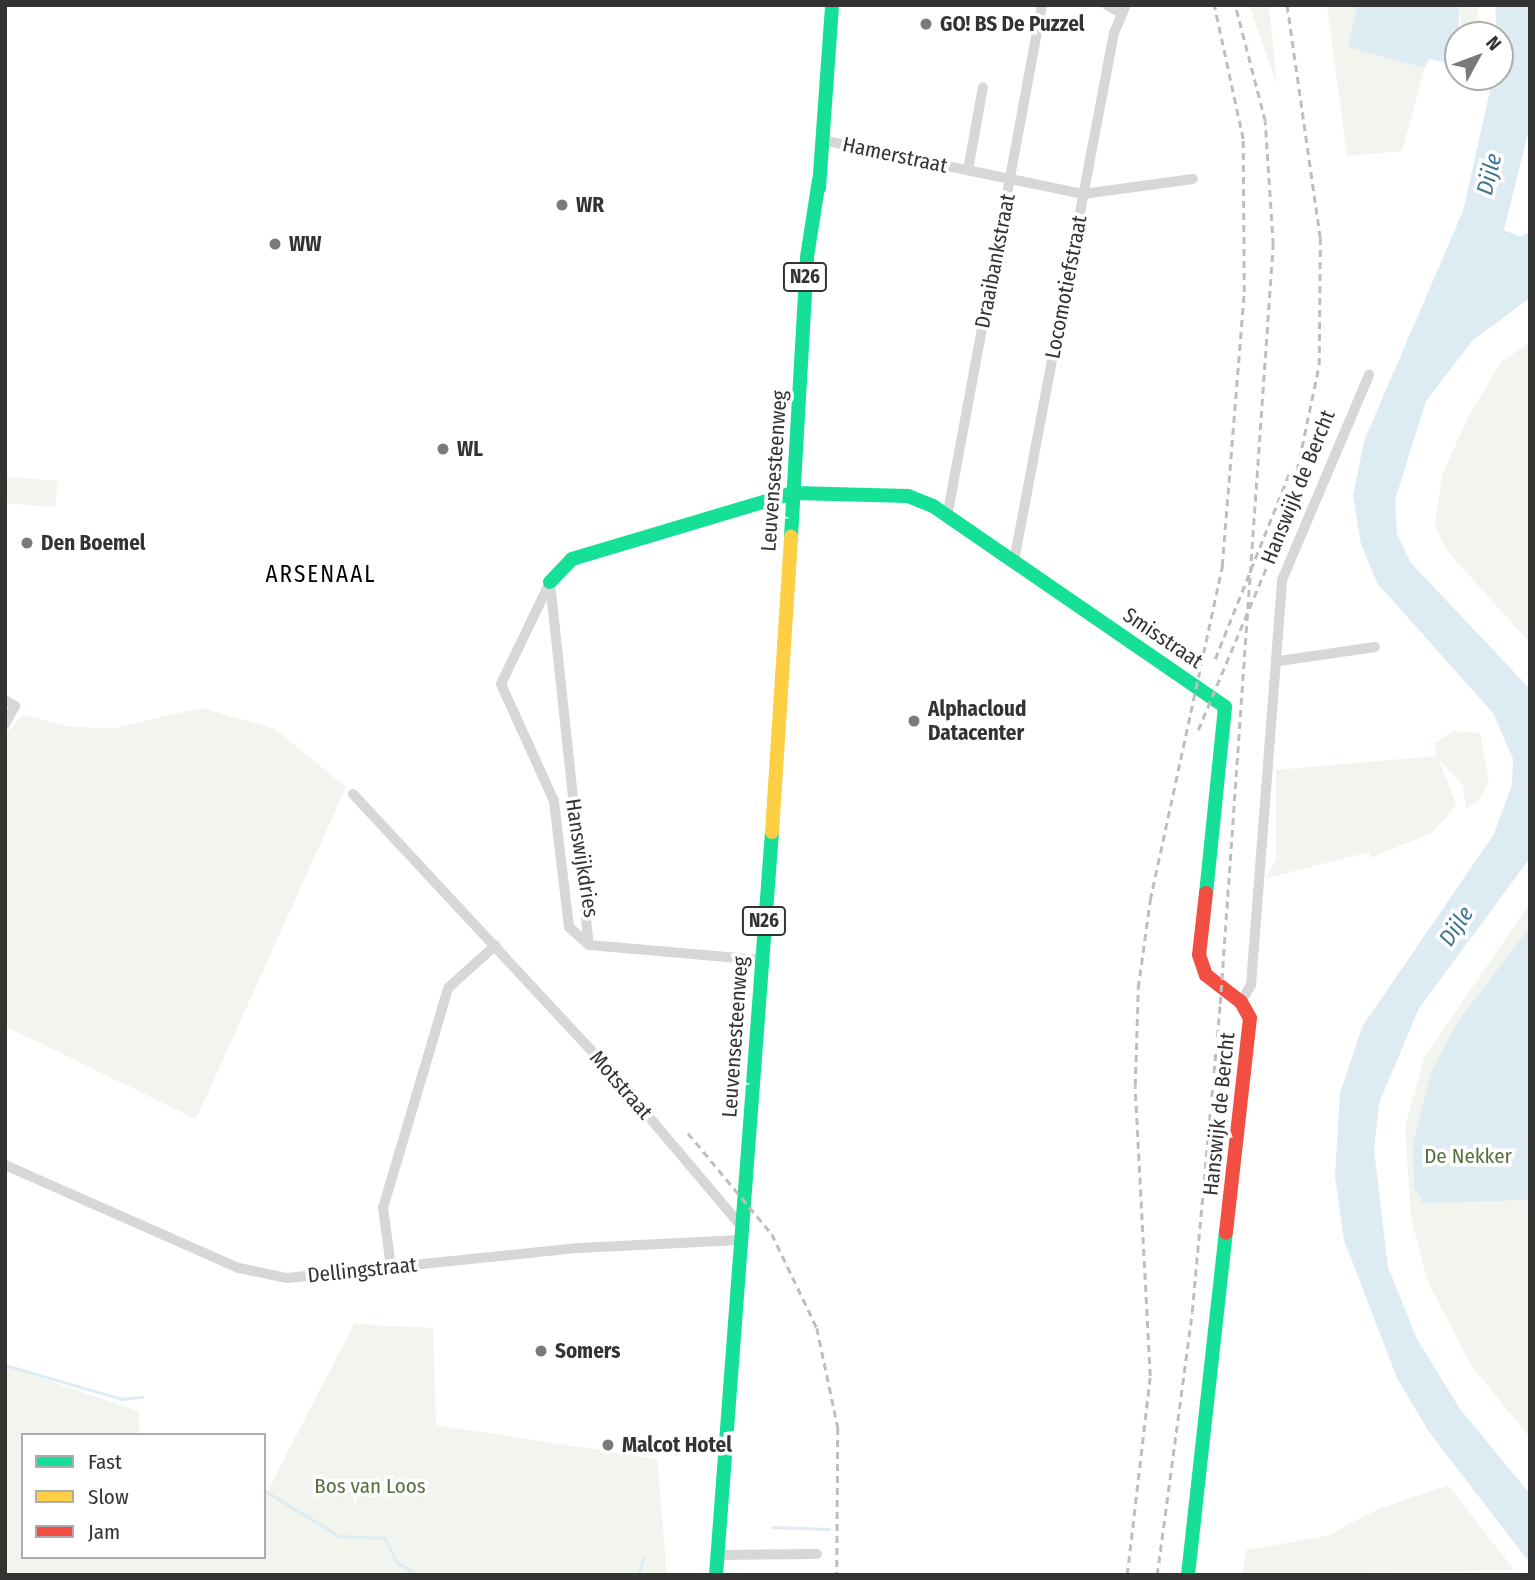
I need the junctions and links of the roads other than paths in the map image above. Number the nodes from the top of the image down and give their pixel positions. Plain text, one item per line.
1 (832, 5) edge
2 (1042, 5) edge
3 (1107, 5) edge
4 (1124, 9) edge
5 (983, 87) dead end
6 (822, 140) junction
7 (968, 170) junction
8 (1010, 179) junction
9 (1194, 179) dead end
10 (1083, 194) junction
11 (1369, 375) dead end
12 (794, 493) junction
13 (947, 517) junction
14 (1014, 561) junction
15 (550, 582) junction
16 (1375, 647) dead end
17 (1279, 661) junction
18 (5, 700) edge
19 (5, 724) edge
20 (353, 794) dead end
21 (496, 945) junction
22 (589, 945) junction
23 (761, 960) junction
24 (1241, 1002) junction
25 (5, 1165) edge
26 (742, 1234) junction
27 (391, 1267) junction
28 (817, 1554) dead end
29 (718, 1555) junction
30 (716, 1575) edge
31 (1188, 1575) edge

1 - 6 street, Leuvensesteenweg / N26
2 - 8 street, Draaibankstraat
3 - 4 street
4 - 10 street, Locomotiefstraat
5 - 7 street, Hamerstraat
6 - 7 street, Hamerstraat
6 - 12 street, Leuvensesteenweg / N26
7 - 8 street, Hamerstraat
8 - 10 street, Hamerstraat
8 - 13 street, Draaibankstraat
9 - 10 street, Hamerstraat
10 - 14 street, Locomotiefstraat
11 - 17 street, Hanswijk de Bercht
12 - 13 street, Smisstraat
12 - 15 street, Hanswijkdries
12 - 23 street, Leuvensesteenweg / N26
13 - 14 street, Smisstraat
14 - 24 street, Smisstraat
15 - 22 street, Hanswijkdries
15 - 22 street, Hanswijkdries
16 - 17 street
17 - 24 street, Hanswijk de Bercht
18 - 19 street
20 - 21 street, Motstraat
21 - 26 street, Motstraat
21 - 27 street
22 - 23 street, Hanswijkdries
23 - 26 street, Leuvensesteenweg / N26
24 - 31 street, Hanswijk de Bercht
25 - 27 street, Dellingstraat
26 - 27 street, Dellingstraat
26 - 29 street, Leuvensesteenweg / N26
28 - 29 street
29 - 30 street, Leuvensesteenweg / N26

